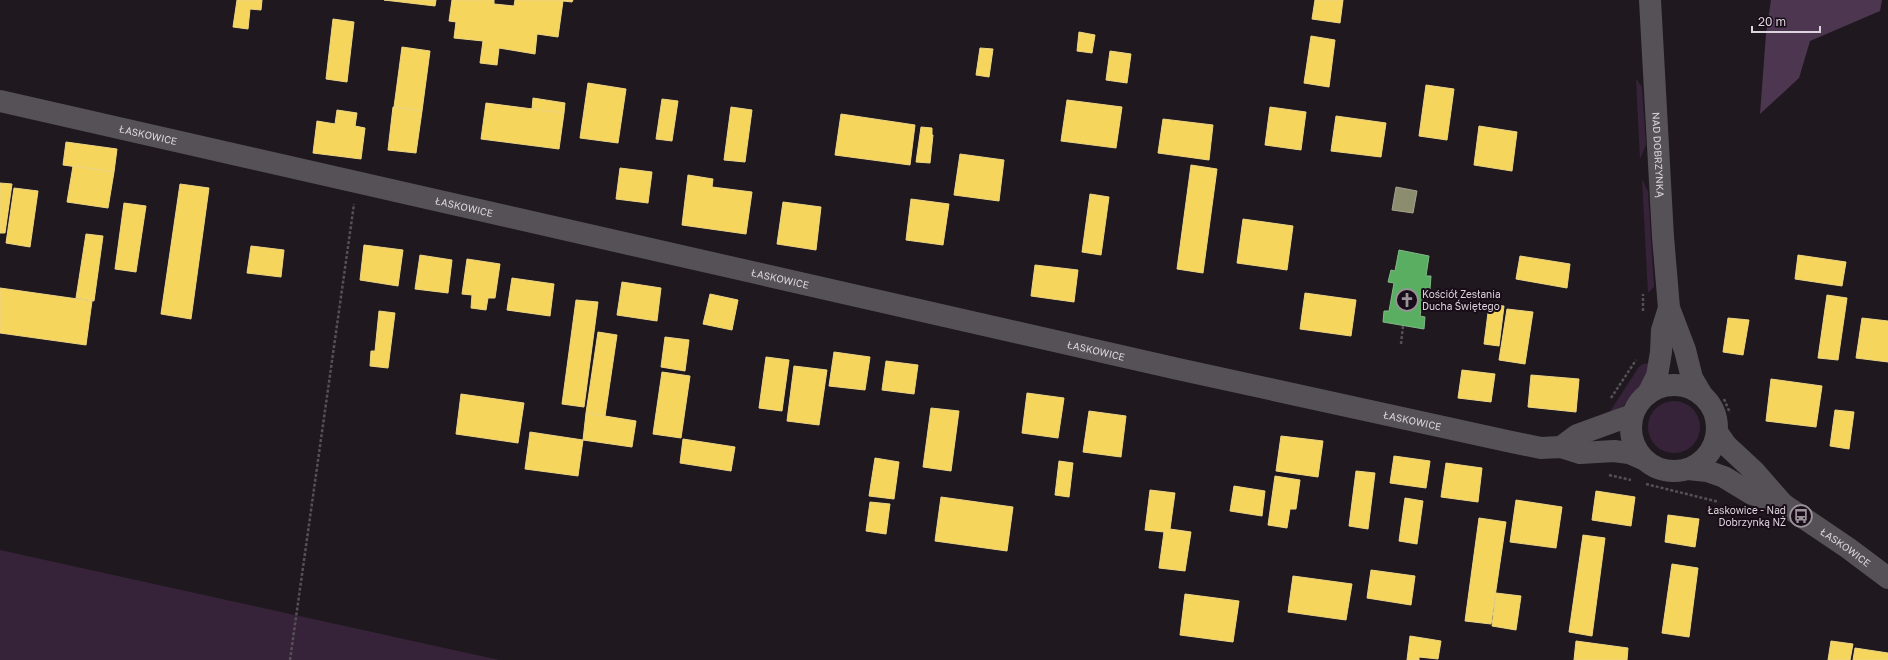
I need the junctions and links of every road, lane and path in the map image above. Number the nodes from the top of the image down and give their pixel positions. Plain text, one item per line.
1 (1650, 0) edge
2 (0, 101) edge
3 (357, 182) junction
4 (1669, 308) junction
5 (1403, 326) dead end
6 (1401, 344) dead end
7 (1638, 357) dead end
8 (1650, 392) junction
9 (1712, 395) junction
10 (1606, 404) dead end
11 (1730, 414) dead end
12 (1632, 415) junction
13 (1717, 432) junction
14 (1561, 447) junction
15 (1645, 460) junction
16 (1688, 468) junction
17 (1602, 474) dead end
18 (1720, 502) dead end
19 (1783, 504) junction
20 (1888, 578) edge
21 (290, 660) edge

1 - 4 street, NAD DOBRZYNKĄ
2 - 3 street, ŁASKOWICE
3 - 14 street, ŁASKOWICE
3 - 21 path
4 - 8 street, NAD DOBRZYNKĄ
4 - 9 street, NAD DOBRZYNKĄ
5 - 6 path
7 - 10 path
8 - 9 street
8 - 12 street
9 - 11 path
9 - 13 street
12 - 14 street
12 - 15 street
13 - 16 street
13 - 19 street, ŁASKOWICE
14 - 15 street, ŁASKOWICE
15 - 16 street
16 - 19 street, ŁASKOWICE
17 - 18 path
19 - 20 street, ŁASKOWICE

